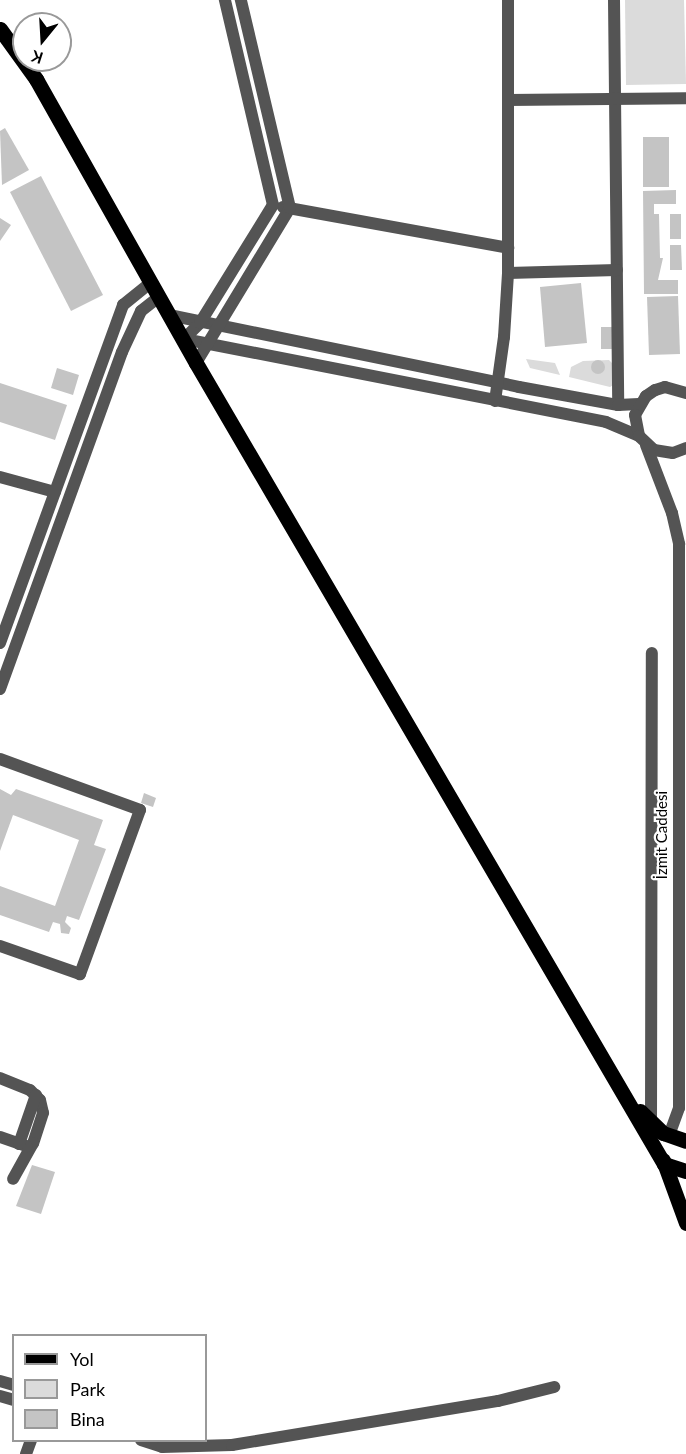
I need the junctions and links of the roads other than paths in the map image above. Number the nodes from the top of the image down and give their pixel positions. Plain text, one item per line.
1 (225, 0) edge
2 (241, 0) edge
3 (508, 0) edge
4 (614, 0) edge
5 (0, 29) edge
6 (686, 98) edge
7 (508, 100) junction
8 (616, 100) junction
9 (273, 205) junction
10 (290, 208) junction
11 (508, 248) junction
12 (617, 270) junction
13 (508, 273) junction
14 (151, 282) junction
15 (159, 297) junction
16 (169, 315) junction
17 (200, 323) junction
18 (218, 327) junction
19 (184, 339) junction
20 (208, 344) junction
21 (196, 363) junction
22 (498, 382) junction
23 (686, 393) edge
24 (495, 401) junction
25 (639, 404) junction
26 (618, 405) junction
27 (642, 440) junction
28 (686, 448) edge
29 (0, 477) edge
30 (55, 492) junction
31 (0, 643) edge
32 (652, 653) dead end
33 (0, 689) edge
34 (0, 759) edge
35 (0, 946) edge
36 (608, 1068) junction
37 (0, 1078) edge
38 (651, 1123) junction
39 (669, 1135) junction
40 (0, 1137) edge
41 (686, 1141) edge
42 (25, 1146) junction
43 (664, 1164) junction
44 (686, 1171) edge
45 (13, 1179) dead end
46 (686, 1223) edge
47 (554, 1387) dead end
48 (147, 1442) edge
49 (163, 1447) edge

1 - 9 street
2 - 10 street
3 - 7 street
4 - 8 street
5 - 14 main road
6 - 8 street
7 - 8 street
7 - 11 street
8 - 12 street
9 - 10 street
9 - 17 street
10 - 11 street
10 - 18 street
11 - 13 street
12 - 13 street
12 - 26 street
13 - 22 street
14 - 15 main road
14 - 30 street
15 - 16 main road
15 - 33 street
16 - 17 street
16 - 19 main road
17 - 18 street
17 - 19 street
18 - 20 street
18 - 22 street
19 - 20 street
19 - 21 main road
20 - 21 street
20 - 24 street
21 - 36 main road
22 - 24 street
22 - 26 street
23 - 25 street
24 - 27 street
25 - 26 street
25 - 27 street, İzmit Caddesi
27 - 28 street
27 - 39 street, İzmit Caddesi
29 - 30 street
30 - 31 street
32 - 38 street
34 - 35 street
36 - 38 main road
36 - 43 main road
37 - 42 street
38 - 39 main road
39 - 41 main road
39 - 43 main road, İzmit Caddesi
40 - 42 street
42 - 45 street
43 - 44 main road
43 - 46 main road, İzmit Caddesi
47 - 49 street
48 - 49 street

